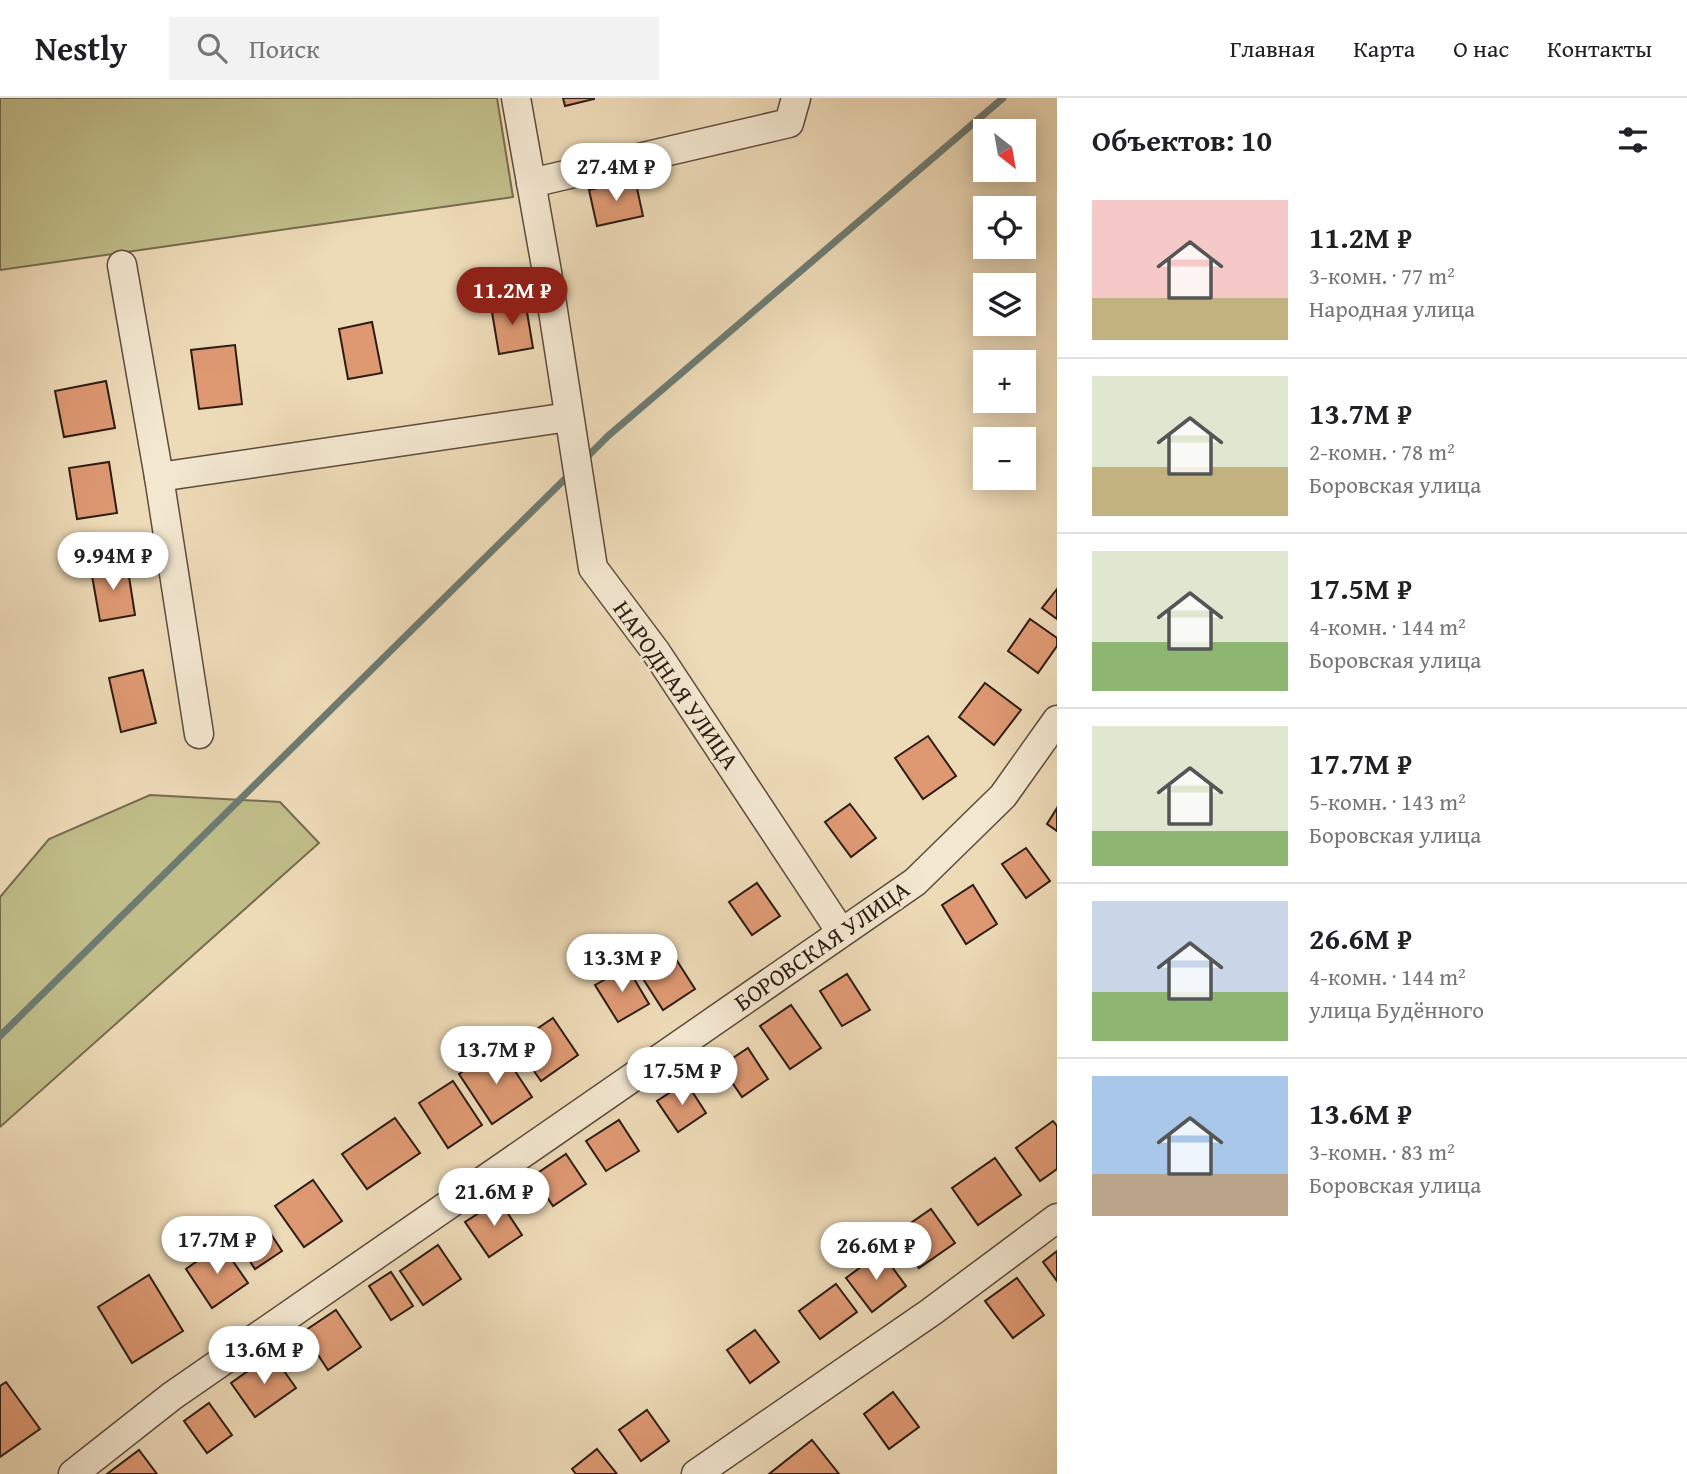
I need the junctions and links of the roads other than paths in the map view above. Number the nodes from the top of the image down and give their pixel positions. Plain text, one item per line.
1 (516, 98) edge
2 (796, 98) edge
3 (531, 183) junction
4 (122, 265) dead end
5 (569, 417) junction
6 (159, 477) junction
7 (1057, 720) edge
8 (199, 734) dead end
9 (841, 932) junction
10 (1057, 1218) edge
11 (73, 1474) edge
12 (696, 1474) edge

1 - 3 street, НАРОДНАЯ УЛИЦА
2 - 3 street
3 - 5 street, НАРОДНАЯ УЛИЦА
4 - 6 street
5 - 6 street
5 - 9 street, НАРОДНАЯ УЛИЦА
6 - 8 street
7 - 9 street, БОРОВСКАЯ УЛИЦА
9 - 11 street, БОРОВСКАЯ УЛИЦА
10 - 12 street

